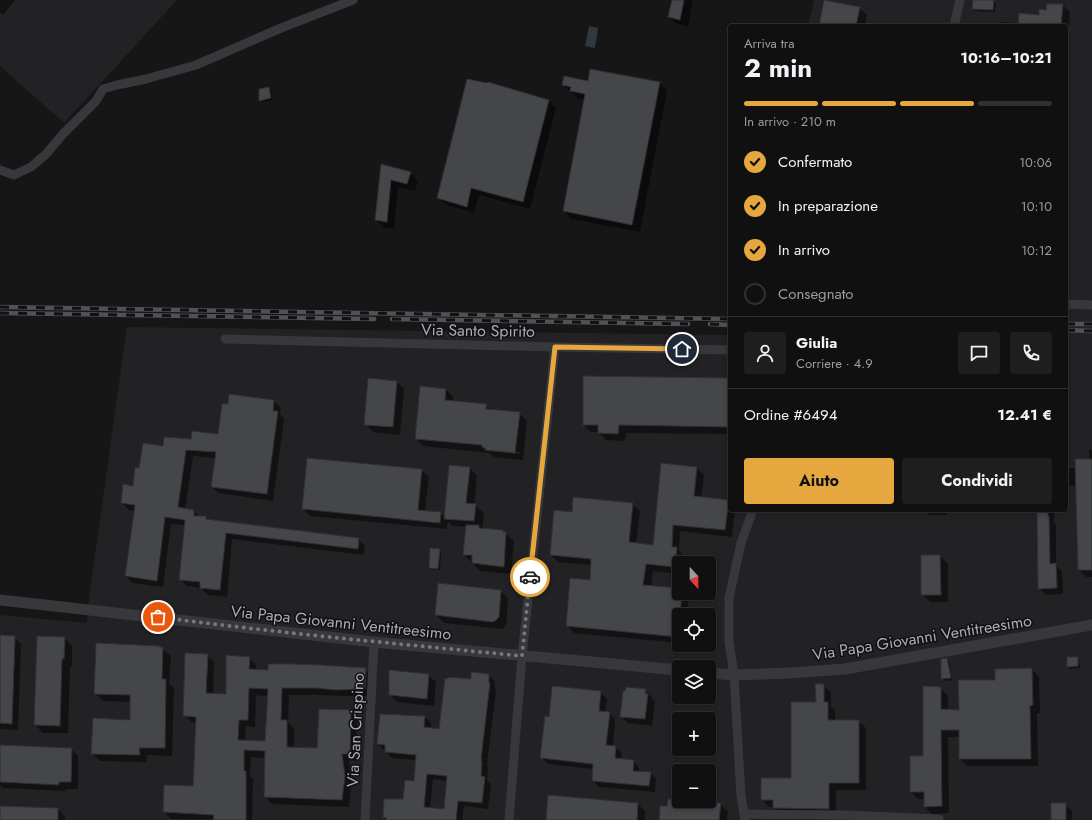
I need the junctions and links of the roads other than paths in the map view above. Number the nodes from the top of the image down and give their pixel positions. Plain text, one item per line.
1 (353, 0) edge
2 (960, 0) edge
3 (954, 24) edge
4 (0, 170) edge
5 (1068, 304) edge
6 (1092, 305) edge
7 (225, 339) dead end
8 (555, 347) junction
9 (728, 350) edge
10 (752, 512) edge
11 (0, 600) edge
12 (1092, 625) edge
13 (374, 642) junction
14 (522, 656) junction
15 (672, 669) edge
16 (716, 673) edge
17 (734, 675) junction
18 (745, 817) edge
19 (939, 819) dead end
20 (365, 820) edge
21 (509, 820) edge

1 - 4 street
2 - 3 street
5 - 6 street
7 - 8 street, Via Santo Spirito
8 - 9 street, Via Santo Spirito
8 - 14 street
10 - 17 street
11 - 13 street, Via Papa Giovanni Ventitreesimo
12 - 17 street, Via Papa Giovanni Ventitreesimo
13 - 14 street, Via Papa Giovanni Ventitreesimo
13 - 20 street, Via San Crispino
14 - 15 street, Via Papa Giovanni Ventitreesimo
14 - 21 street
16 - 17 street, Via Papa Giovanni Ventitreesimo
17 - 18 street
18 - 19 street

